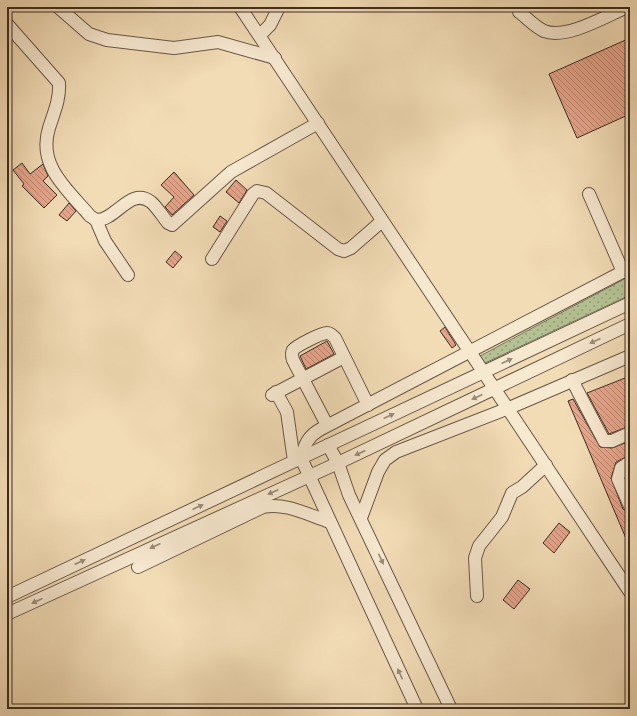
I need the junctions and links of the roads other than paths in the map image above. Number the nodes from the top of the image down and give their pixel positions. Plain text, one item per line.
1 (58, 7) edge
2 (240, 7) edge
3 (279, 7) edge
4 (627, 7) edge
5 (519, 12) dead end
6 (7, 24) edge
7 (260, 35) junction
8 (275, 58) junction
9 (318, 123) junction
10 (589, 194) dead end
11 (96, 220) junction
12 (382, 221) junction
13 (212, 259) dead end
14 (627, 270) edge
15 (128, 275) dead end
16 (630, 303) edge
17 (630, 324) edge
18 (470, 353) junction
19 (630, 356) edge
20 (344, 357) junction
21 (483, 372) junction
22 (302, 378) junction
23 (572, 380) junction
24 (495, 388) junction
25 (368, 405) junction
26 (509, 408) junction
27 (327, 425) junction
28 (630, 433) edge
29 (328, 445) junction
30 (298, 460) junction
31 (630, 462) edge
32 (338, 463) junction
33 (546, 465) junction
34 (309, 476) junction
35 (630, 506) edge
36 (361, 518) junction
37 (330, 522) junction
38 (138, 567) dead end
39 (630, 592) edge
40 (477, 596) dead end
41 (7, 597) edge
42 (7, 614) edge
43 (417, 709) edge
44 (451, 709) edge

1 - 8 street
2 - 7 street
3 - 7 street
4 - 5 street
6 - 11 street
7 - 8 street
8 - 9 street
9 - 11 street
9 - 12 street
10 - 14 street
11 - 15 street
12 - 13 street
12 - 18 street
14 - 18 street
21 -> 16 street
17 -> 24 street
18 - 21 street
18 - 25 street
19 - 23 street
20 - 22 street
20 - 22 street
20 - 25 street
21 - 24 street
29 -> 21 street
22 - 27 street
22 - 30 street
23 - 26 street
23 - 28 street
24 - 26 street
24 -> 32 street
25 - 27 street
26 - 33 street
26 - 36 street
27 - 30 street
29 - 30 street
29 - 32 street
30 - 34 street
41 -> 30 street
31 - 35 street
32 - 34 street
32 - 36 street
33 - 39 street
33 - 40 street
34 - 37 street
34 -> 42 street
36 -> 44 street
37 - 38 street
43 -> 37 street

